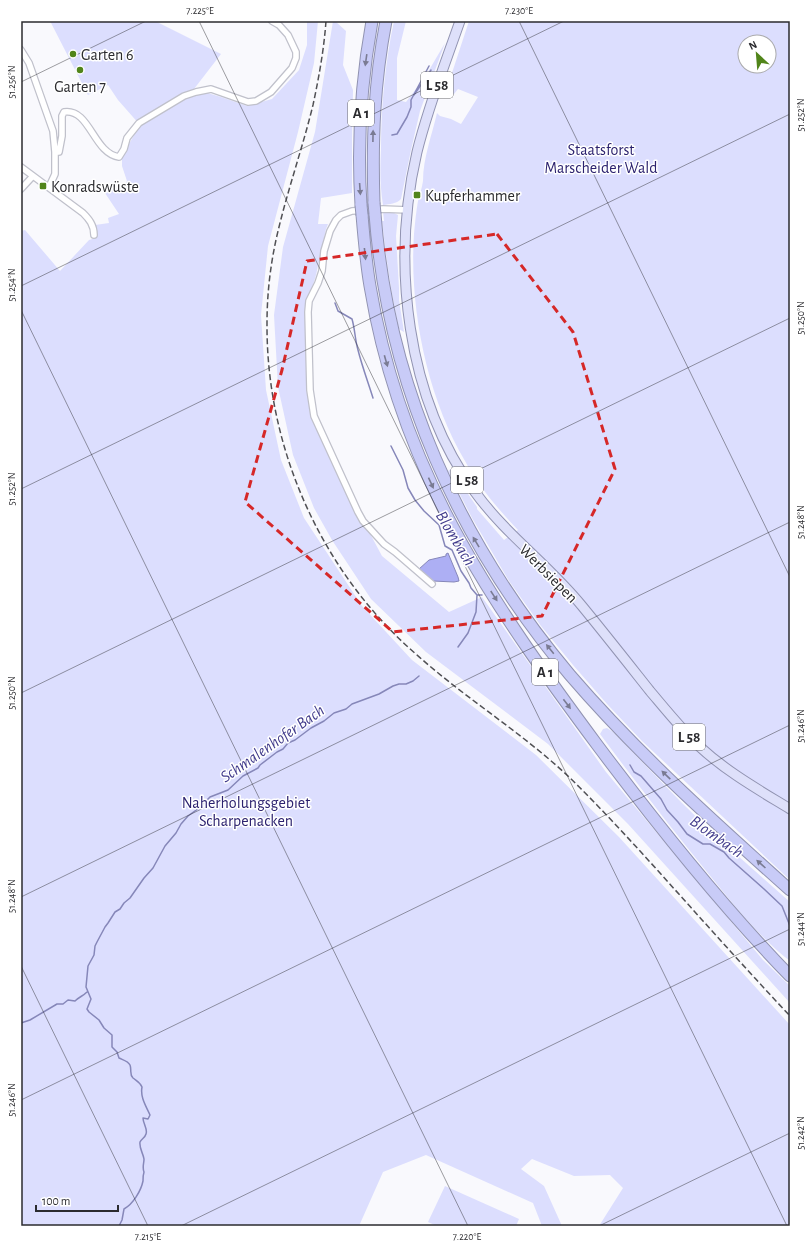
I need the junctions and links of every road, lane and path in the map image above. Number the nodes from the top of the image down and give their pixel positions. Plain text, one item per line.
1 (272, 21) edge
2 (372, 21) edge
3 (386, 21) edge
4 (460, 21) edge
5 (21, 50) edge
6 (55, 152) junction
7 (21, 166) edge
8 (33, 176) junction
9 (49, 187) junction
10 (21, 189) edge
11 (408, 210) junction
12 (94, 235) dead end
13 (432, 584) dead end
14 (790, 809) edge
15 (790, 890) edge
16 (790, 976) edge

1 - 6 street
2 -> 16 highway, A 1
15 -> 3 highway, A 1
4 - 11 main road, L 58
5 - 6 street
6 - 9 street
7 - 8 street
8 - 9 street
8 - 10 street
9 - 12 street
11 - 13 street
11 - 14 main road, Werbsiepen / L 58

